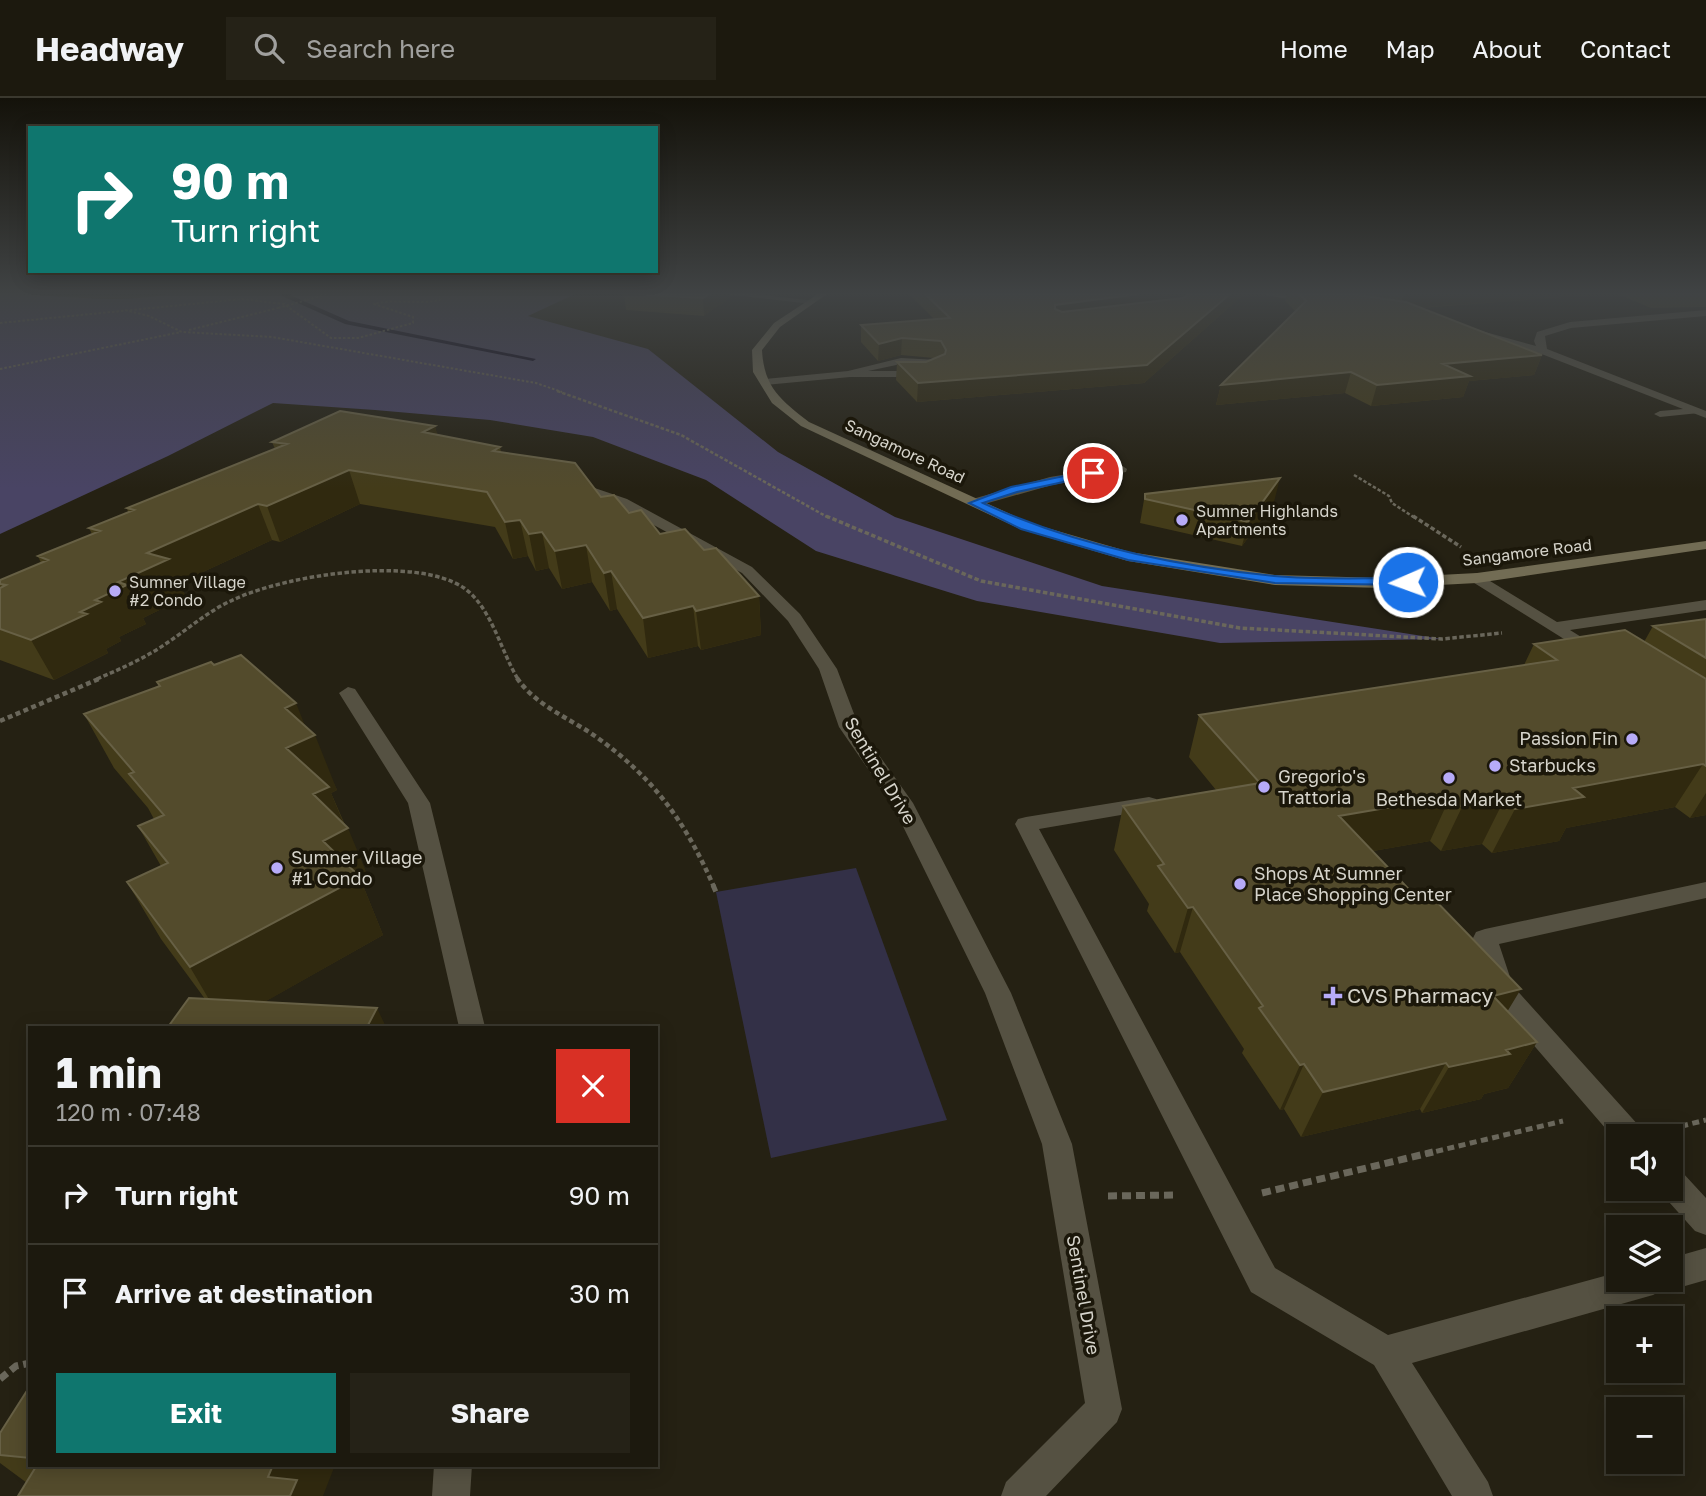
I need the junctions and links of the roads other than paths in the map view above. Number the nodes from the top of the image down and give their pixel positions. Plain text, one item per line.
1 (757, 359) edge
2 (1564, 359) edge
3 (849, 374) junction
4 (765, 382) junction
5 (1700, 413) edge
6 (1660, 414) dead end
7 (1121, 469) dead end
8 (560, 480) edge
9 (974, 503) junction
10 (1706, 545) edge
11 (1477, 578) junction
12 (1706, 606) edge
13 (1555, 627) junction
14 (1613, 665) edge
15 (348, 693) dead end
16 (1167, 802) edge
17 (1706, 890) edge
18 (472, 1026) edge
19 (1620, 1124) edge
20 (1683, 1195) edge
21 (1706, 1220) edge
22 (1706, 1264) edge
23 (1683, 1271) edge
24 (1606, 1292) edge
25 (1387, 1353) junction
26 (453, 1467) edge
27 (451, 1496) edge
28 (1020, 1496) edge
29 (1474, 1496) edge

1 - 4 street, Sangamore Road
2 - 5 street
3 - 3 street
3 - 4 street
4 - 9 street, Sangamore Road
5 - 6 street
7 - 9 street
8 - 28 street, Sentinel Drive
9 - 11 street, Sangamore Road
10 - 11 street, Sangamore Road
11 - 13 street
12 - 13 street
13 - 14 street
15 - 18 street
16 - 25 street
17 - 19 street
20 - 21 street
22 - 23 street
24 - 25 street
25 - 29 street
26 - 27 street

